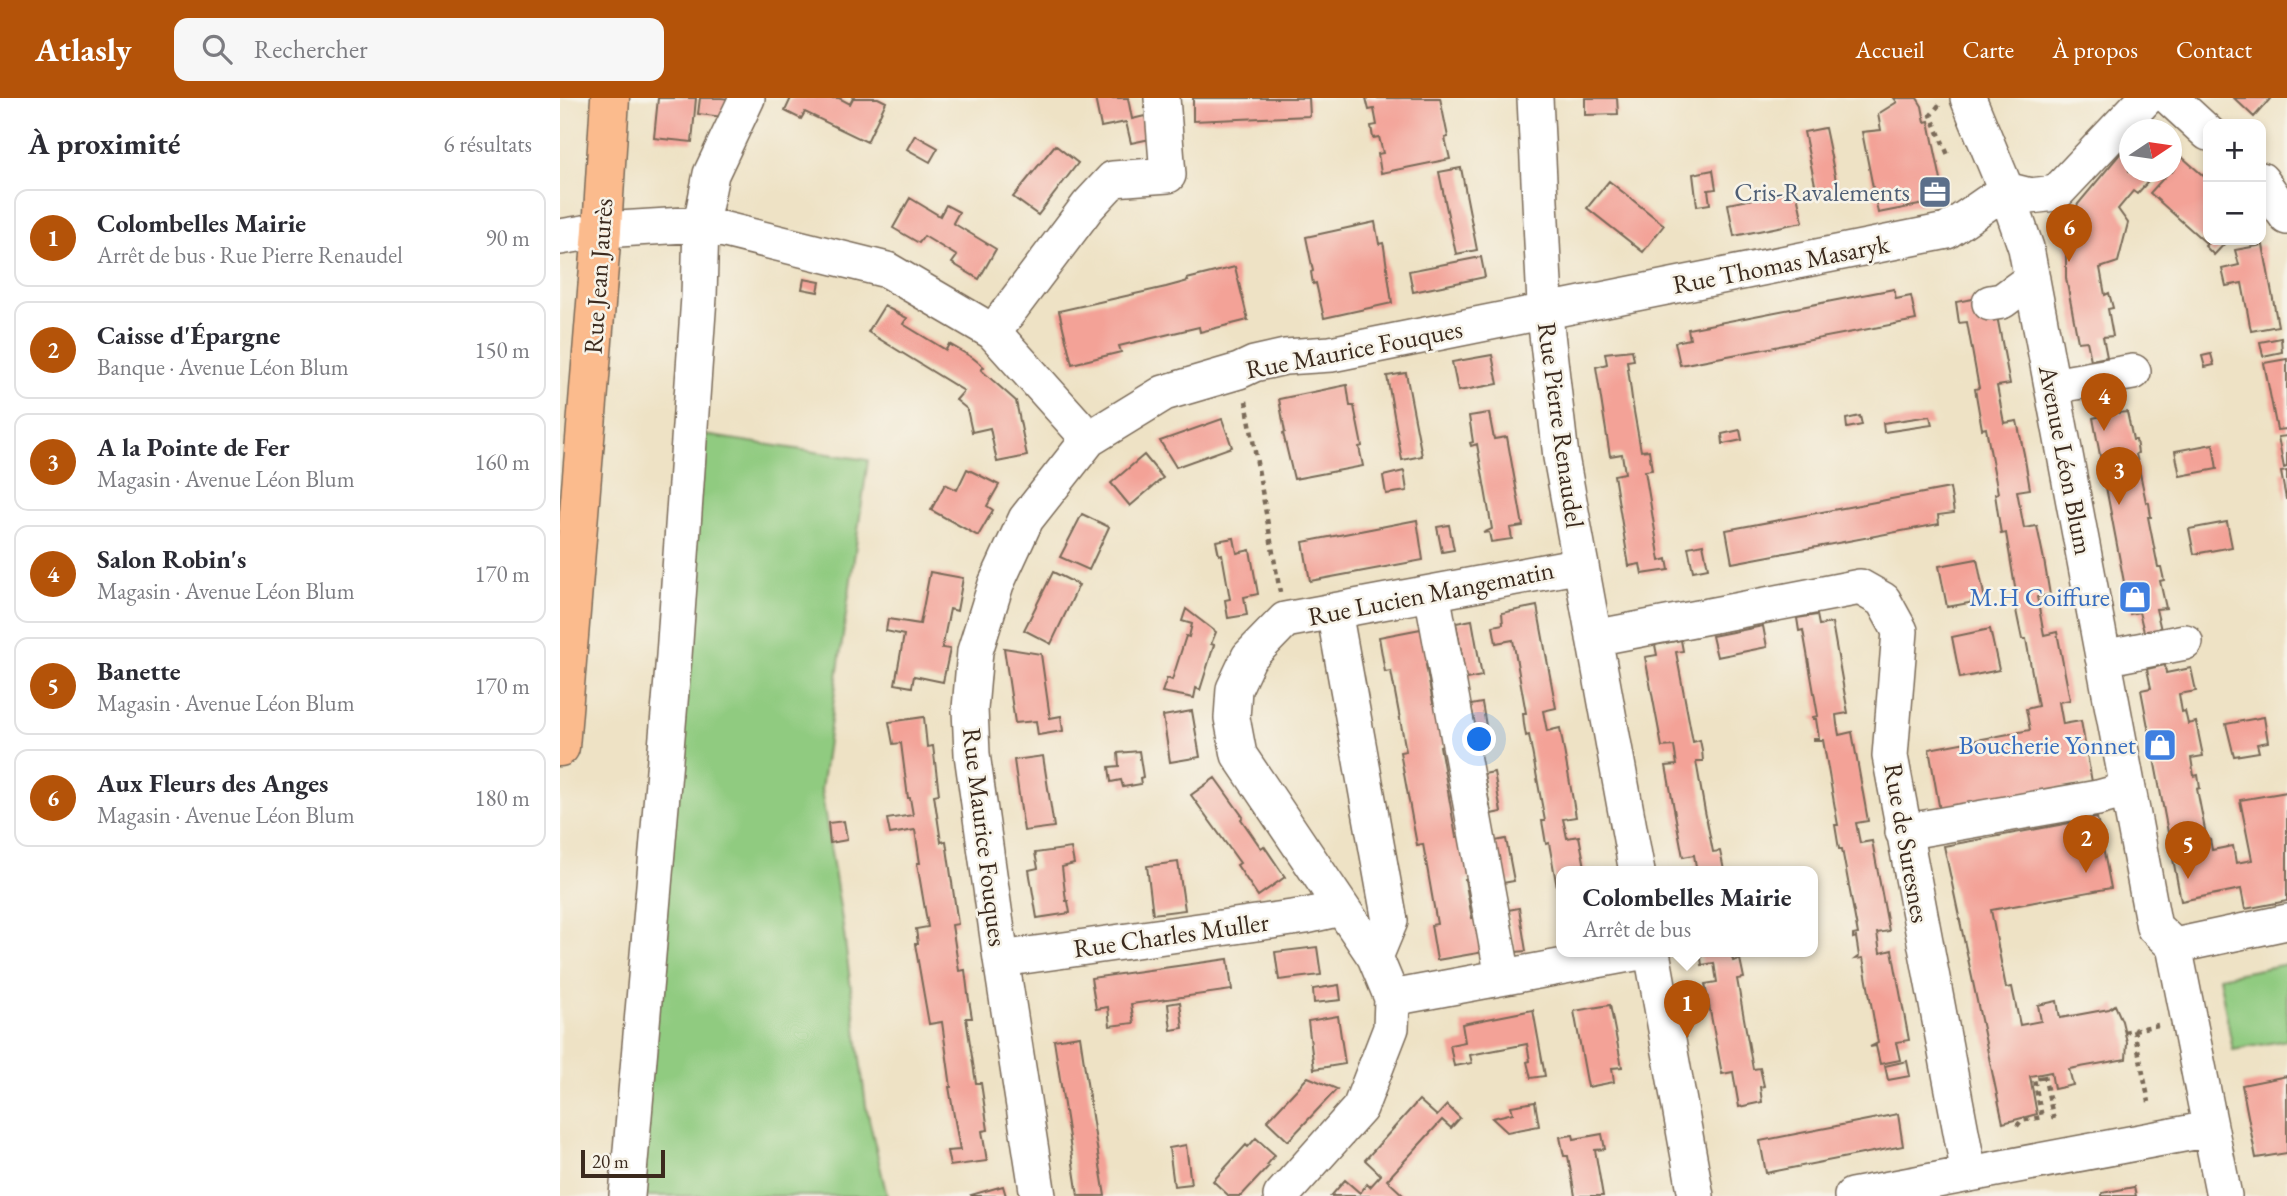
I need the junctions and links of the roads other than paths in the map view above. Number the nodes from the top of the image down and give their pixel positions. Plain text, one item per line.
1 (610, 98) edge
2 (747, 98) edge
3 (1162, 98) edge
4 (1535, 98) edge
5 (2146, 98) edge
6 (2170, 98) edge
7 (1954, 101) edge
8 (2203, 128) edge
9 (2262, 182) edge
10 (2006, 190) junction
11 (2287, 217) edge
12 (701, 224) junction
13 (602, 230) junction
14 (560, 237) edge
15 (2032, 279) junction
16 (1990, 303) dead end
17 (1545, 311) junction
18 (993, 332) junction
19 (2133, 372) dead end
20 (2052, 386) junction
21 (1089, 439) junction
22 (1581, 565) junction
23 (1432, 593) junction
24 (1334, 611) junction
25 (1594, 638) junction
26 (2185, 642) dead end
27 (2103, 658) junction
28 (560, 747) edge
29 (2127, 790) junction
30 (1903, 832) junction
31 (1636, 866) edge
32 (1341, 908) junction
33 (2287, 922) edge
34 (2174, 946) junction
35 (1375, 957) junction
36 (1613, 957) edge
37 (1653, 957) edge
38 (1000, 959) junction
39 (1503, 977) junction
40 (1392, 998) junction
41 (2210, 1129) junction
42 (1969, 1174) junction
43 (627, 1196) edge
44 (1038, 1196) edge
45 (1280, 1196) edge
46 (1696, 1196) edge
47 (1852, 1196) edge
48 (2224, 1196) edge

1 - 13 main road, Rue Jean Jaurès
2 - 12 street
3 - 18 street
4 - 17 street, Rue Pierre Renaudel
5 - 10 street
6 - 8 street
7 - 10 street, Avenue Léon Blum
9 - 11 street
10 - 15 street, Avenue Léon Blum
10 - 17 street, Rue Thomas Masaryk
12 - 13 street
12 - 18 street
12 - 43 street
13 - 14 street
13 - 28 main road, Rue Jean Jaurès
15 - 16 street
15 - 20 street, Avenue Léon Blum
17 - 21 street, Rue Maurice Fouques
17 - 22 street, Rue Pierre Renaudel
18 - 21 street
19 - 20 street
20 - 27 street, Avenue Léon Blum
21 - 38 street, Rue Maurice Fouques
22 - 23 street, Rue Lucien Mangematin
22 - 25 street, Rue Pierre Renaudel
23 - 24 street, Rue Lucien Mangematin
23 - 39 street
24 - 32 street, Rue Lucien Mangematin
24 - 35 street
25 - 30 street, Rue de Suresnes
25 - 31 street, Rue Pierre Renaudel
26 - 27 street
27 - 29 street, Avenue Léon Blum
29 - 30 street
29 - 34 street, Avenue Léon Blum
30 - 42 street, Rue de Suresnes
32 - 35 street, Rue Lucien Mangematin
32 - 38 street, Rue Charles Muller
33 - 34 street
34 - 41 street
35 - 40 street, Rue Lucien Mangematin
36 - 39 street
37 - 46 street
38 - 44 street, Rue Maurice Fouques
39 - 40 street
40 - 45 street, Rue Lucien Mangematin
41 - 42 street
41 - 48 street
42 - 47 street

